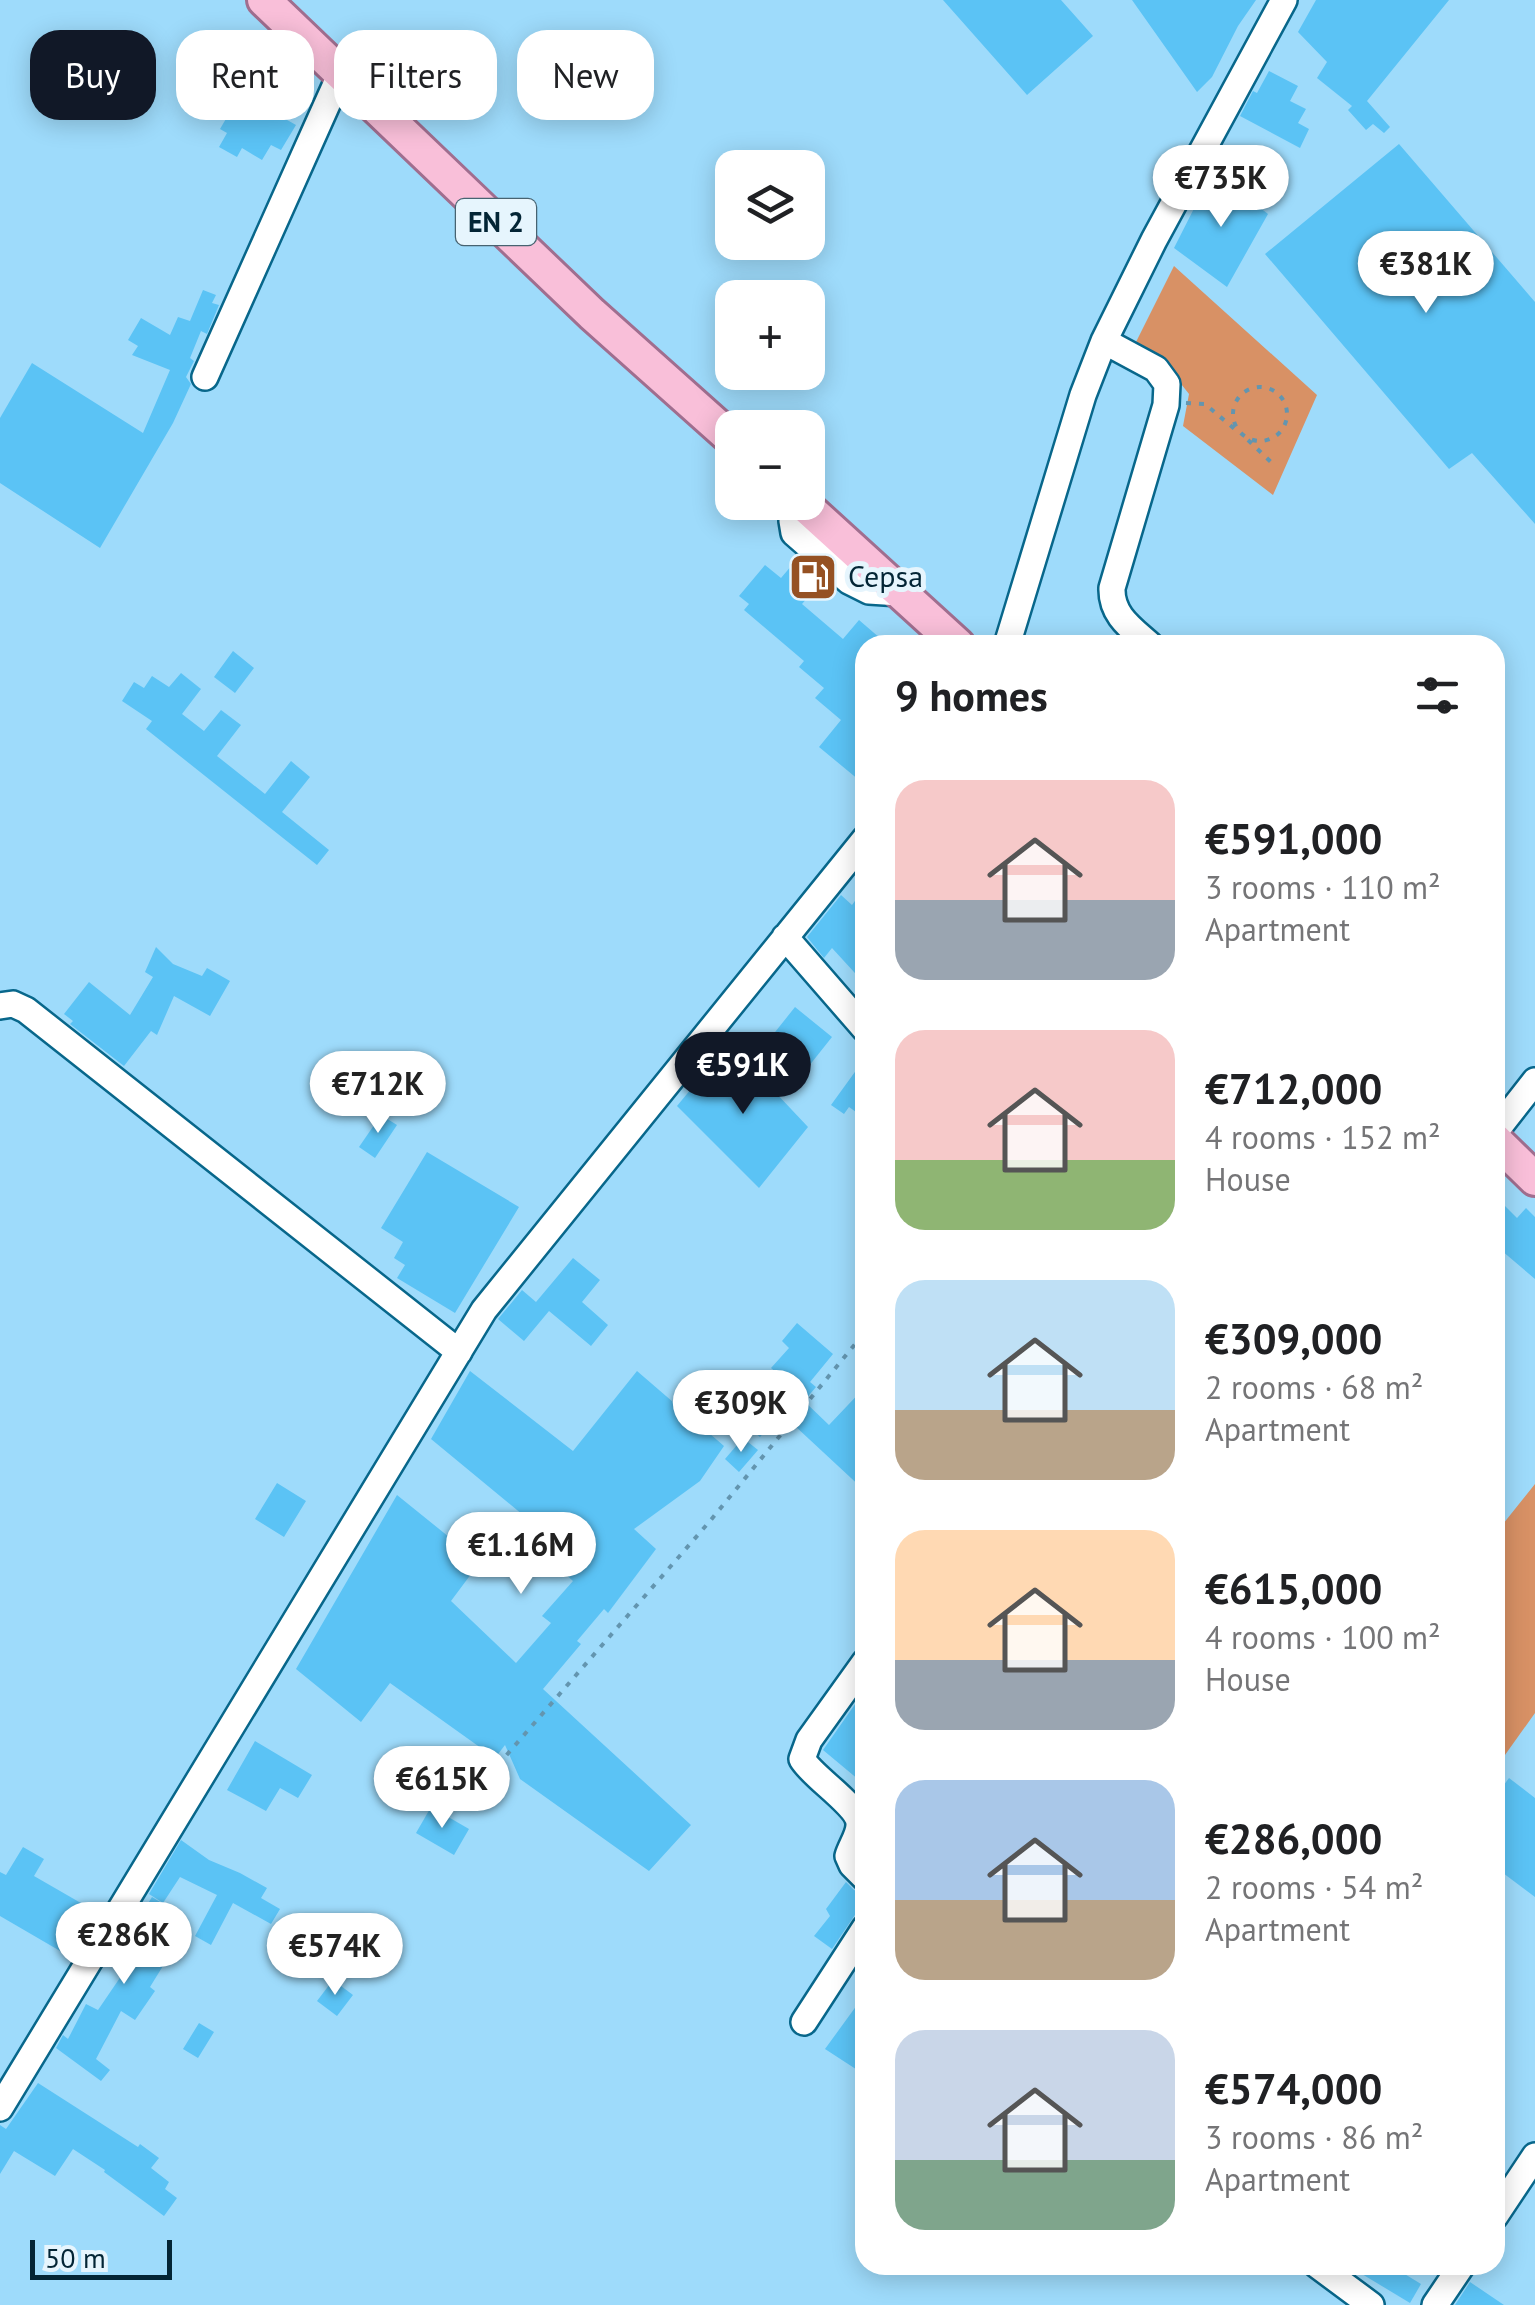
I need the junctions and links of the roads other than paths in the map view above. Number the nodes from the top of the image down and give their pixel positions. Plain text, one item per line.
1 (264, 0) edge
2 (1284, 0) edge
3 (334, 66) edge
4 (334, 89) edge
5 (390, 120) edge
6 (1104, 340) junction
7 (205, 378) dead end
8 (715, 425) edge
9 (804, 520) edge
10 (906, 611) edge
11 (943, 635) edge
12 (1010, 635) edge
13 (1139, 635) edge
14 (855, 851) edge
15 (786, 937) junction
16 (0, 1006) edge
17 (855, 1016) edge
18 (1535, 1081) edge
19 (1505, 1119) edge
20 (1505, 1150) edge
21 (1535, 1180) edge
22 (459, 1352) junction
23 (855, 1676) edge
24 (855, 1811) edge
25 (855, 1838) edge
26 (855, 1868) edge
27 (855, 1943) edge
28 (804, 2022) dead end
29 (0, 2108) edge
30 (1535, 2156) edge
31 (1505, 2201) edge
32 (1331, 2275) edge
33 (1455, 2275) edge
34 (1372, 2305) edge
35 (1435, 2305) edge

1 - 3 main road, EN 2
2 - 6 street
4 - 7 street
5 - 8 main road, EN 2
6 - 12 street
6 - 13 street
9 - 10 main road
10 - 11 main road
14 - 15 street
15 - 17 street
15 - 22 street
16 - 22 street
18 - 19 street
20 - 21 main road
22 - 29 street
23 - 24 street
25 - 26 street
27 - 28 street
30 - 31 street
32 - 34 street
33 - 35 street

